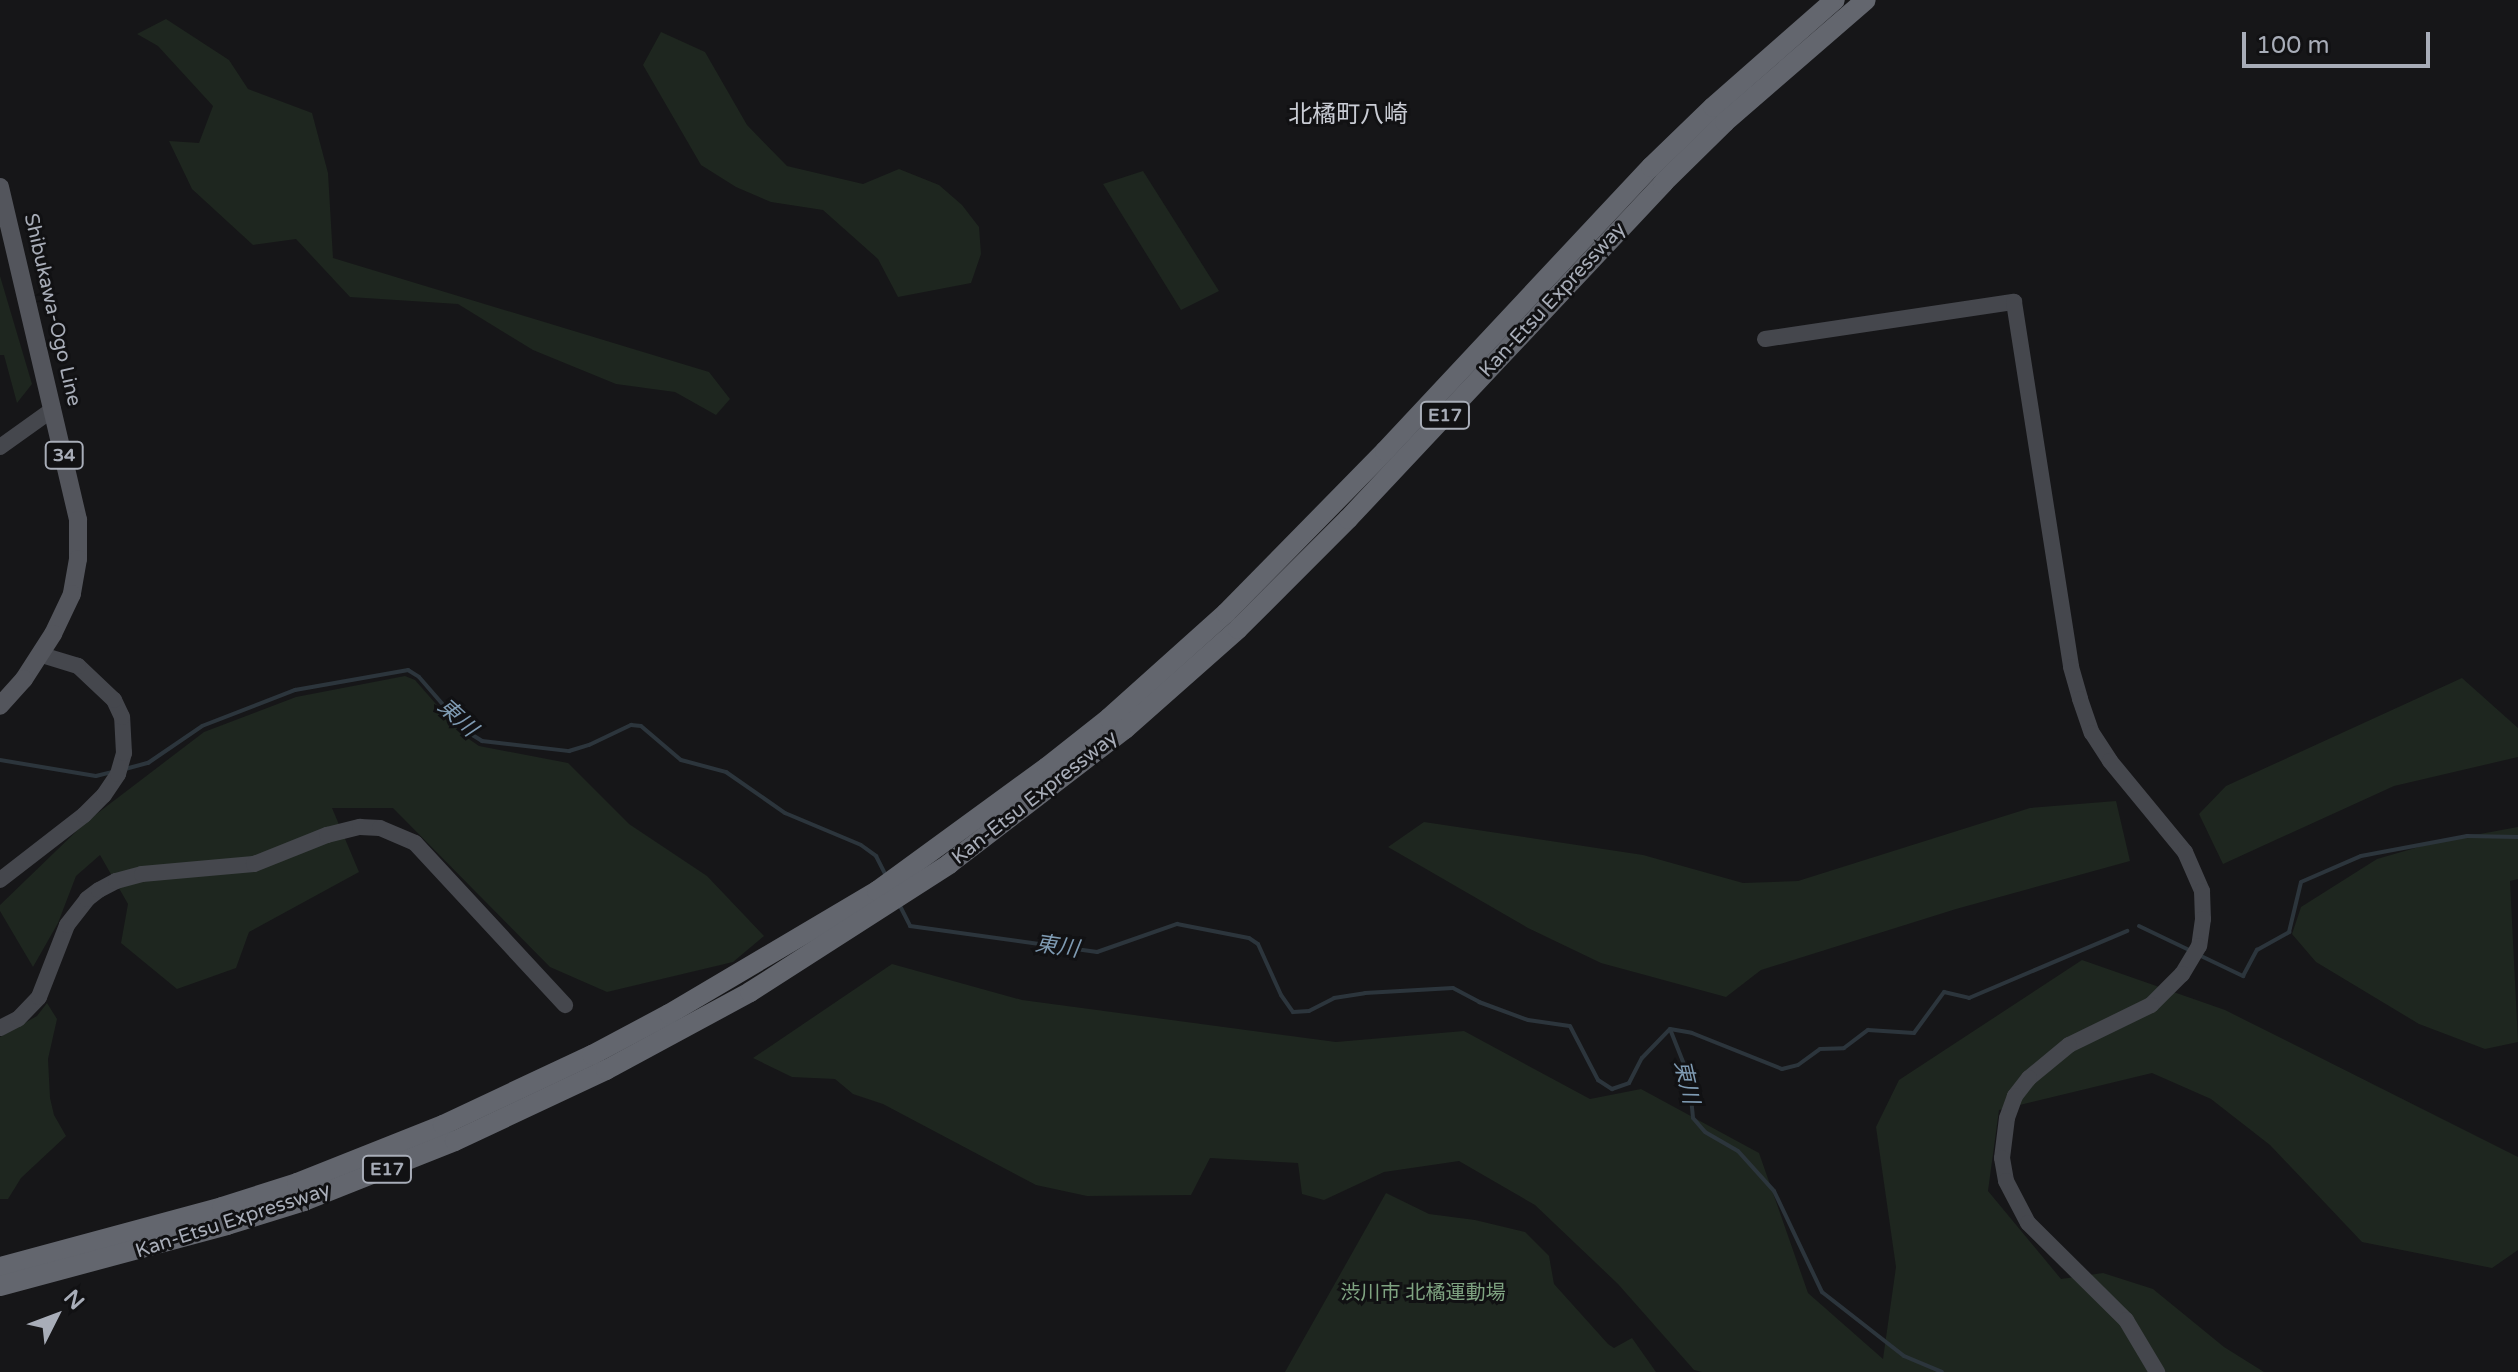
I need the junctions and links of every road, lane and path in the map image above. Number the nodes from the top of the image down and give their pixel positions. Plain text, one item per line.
1 (1835, 0) edge
2 (1866, 0) edge
3 (0, 187) edge
4 (1765, 339) dead end
5 (53, 409) junction
6 (0, 447) edge
7 (41, 655) junction
8 (0, 706) edge
9 (1005, 812) junction
10 (0, 880) edge
11 (742, 985) junction
12 (565, 1005) dead end
13 (0, 1028) edge
14 (0, 1267) edge
15 (0, 1286) edge
16 (2157, 1372) edge

1 - 9 highway, Kan-Etsu Expressway / E17
2 - 9 highway, Kan-Etsu Expressway / E17
3 - 5 main road, Shibukawa-Ogo Line / 34
4 - 16 street
5 - 6 street
5 - 7 main road, Shibukawa-Ogo Line / 34
7 - 8 main road, Shibukawa-Ogo Line / 34
7 - 10 street
9 - 11 highway, Kan-Etsu Expressway / E17
11 - 14 highway, Kan-Etsu Expressway / E17
11 - 15 highway, Kan-Etsu Expressway / E17
12 - 13 street

